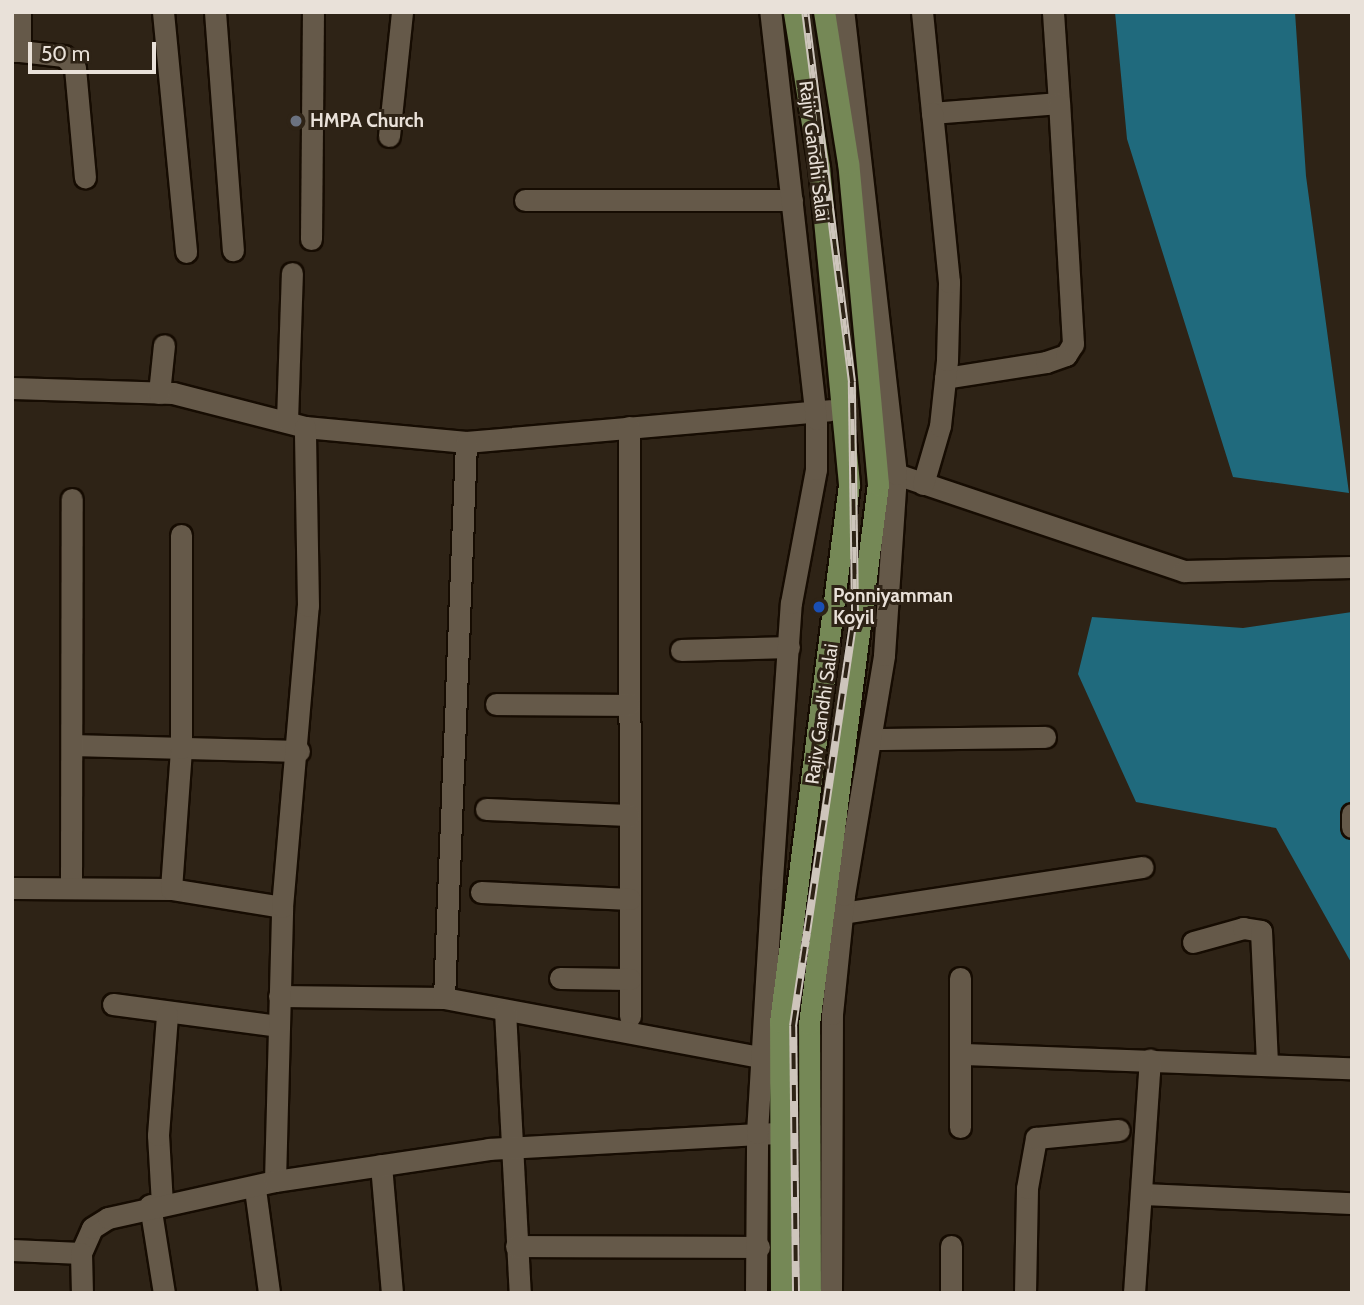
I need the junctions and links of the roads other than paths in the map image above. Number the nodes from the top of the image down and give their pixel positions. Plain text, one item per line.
1 (20, 12) edge
2 (163, 12) edge
3 (215, 12) edge
4 (313, 12) edge
5 (402, 12) edge
6 (770, 12) edge
7 (824, 12) edge
8 (843, 12) edge
9 (922, 12) edge
10 (1053, 12) edge
11 (789, 13) edge
12 (16, 51) edge
13 (1059, 103) junction
14 (932, 113) junction
15 (389, 136) dead end
16 (85, 178) dead end
17 (525, 200) dead end
18 (792, 200) junction
19 (311, 239) dead end
20 (233, 250) dead end
21 (186, 252) dead end
22 (292, 273) dead end
23 (164, 345) dead end
24 (945, 378) junction
25 (12, 388) edge
26 (159, 393) junction
27 (841, 409) junction
28 (816, 411) junction
29 (296, 424) junction
30 (629, 427) junction
31 (466, 442) junction
32 (886, 471) junction
33 (923, 484) junction
34 (72, 499) dead end
35 (181, 535) dead end
36 (1352, 567) edge
37 (789, 647) junction
38 (681, 650) dead end
39 (496, 704) dead end
40 (629, 705) junction
41 (1045, 737) dead end
42 (872, 739) junction
43 (72, 745) junction
44 (181, 748) junction
45 (299, 751) junction
46 (486, 809) dead end
47 (1352, 814) edge
48 (629, 815) junction
49 (1352, 827) edge
50 (1143, 867) dead end
51 (71, 887) junction
52 (12, 888) edge
53 (171, 889) junction
54 (481, 892) dead end
55 (630, 899) junction
56 (282, 907) junction
57 (842, 913) junction
58 (1193, 942) dead end
59 (560, 978) dead end
60 (960, 978) dead end
61 (630, 979) junction
62 (279, 996) junction
63 (444, 998) junction
64 (113, 1004) dead end
65 (505, 1011) junction
66 (167, 1014) junction
67 (630, 1016) dead end
68 (278, 1026) junction
69 (961, 1054) junction
70 (760, 1057) junction
71 (1150, 1060) junction
72 (1267, 1062) junction
73 (1352, 1068) edge
74 (960, 1127) dead end
75 (1119, 1130) dead end
76 (757, 1133) junction
77 (780, 1133) junction
78 (511, 1147) junction
79 (382, 1165) junction
80 (275, 1181) junction
81 (255, 1189) junction
82 (1142, 1194) junction
83 (1352, 1203) edge
84 (156, 1204) junction
85 (516, 1246) junction
86 (951, 1246) dead end
87 (759, 1247) junction
88 (12, 1250) edge
89 (81, 1253) junction
90 (82, 1293) edge
91 (164, 1293) edge
92 (269, 1293) edge
93 (392, 1293) edge
94 (520, 1293) edge
95 (756, 1293) edge
96 (781, 1293) edge
97 (810, 1293) edge
98 (831, 1293) edge
99 (951, 1293) edge
100 (1025, 1293) edge
101 (1134, 1293) edge

1 - 12 street
2 - 21 street
3 - 20 street
4 - 19 street
5 - 15 street
6 - 18 street
7 - 32 main road, Rajiv Gandhi Salai
8 - 32 street
9 - 14 street
10 - 13 street
11 - 27 main road, Rajiv Gandhi Salai
12 - 16 street
13 - 14 street
13 - 24 street
14 - 24 street
17 - 18 street
18 - 28 street
22 - 29 street
23 - 26 street
24 - 33 street
25 - 26 street
26 - 29 street
27 - 28 street
27 - 77 main road, Rajiv Gandhi Salai
28 - 30 street
28 - 37 street
29 - 31 street
29 - 45 street
30 - 31 street
30 - 40 street
31 - 63 street
32 - 33 street
32 - 42 street
32 - 97 main road, Rajiv Gandhi Salai
33 - 36 street
34 - 43 street
35 - 44 street
37 - 38 street
37 - 70 street
39 - 40 street
40 - 48 street
41 - 42 street
42 - 57 street
43 - 44 street
43 - 51 street
44 - 45 street
44 - 53 street
45 - 56 street
46 - 48 street
47 - 49 street
48 - 55 street
50 - 57 street
51 - 52 street
51 - 53 street
53 - 56 street
54 - 55 street
55 - 61 street
56 - 62 street
57 - 98 street
58 - 72 street
59 - 61 street
60 - 69 street
61 - 67 street
62 - 63 street
62 - 68 street
63 - 65 street
64 - 66 street
65 - 70 street
65 - 78 street
66 - 68 street
66 - 84 street
68 - 80 street
69 - 71 street
69 - 74 street
70 - 76 street
71 - 72 street
71 - 82 street
72 - 73 street
75 - 100 street
76 - 77 street
76 - 78 street
76 - 87 street
77 - 96 main road, Rajiv Gandhi Salai
78 - 79 street
78 - 85 street
79 - 80 street
79 - 93 street
80 - 81 street
81 - 84 street
81 - 92 street
82 - 83 street
82 - 101 street
84 - 89 street
84 - 91 street
85 - 87 street
85 - 94 street
86 - 99 street
87 - 95 street
88 - 89 street
89 - 90 street

